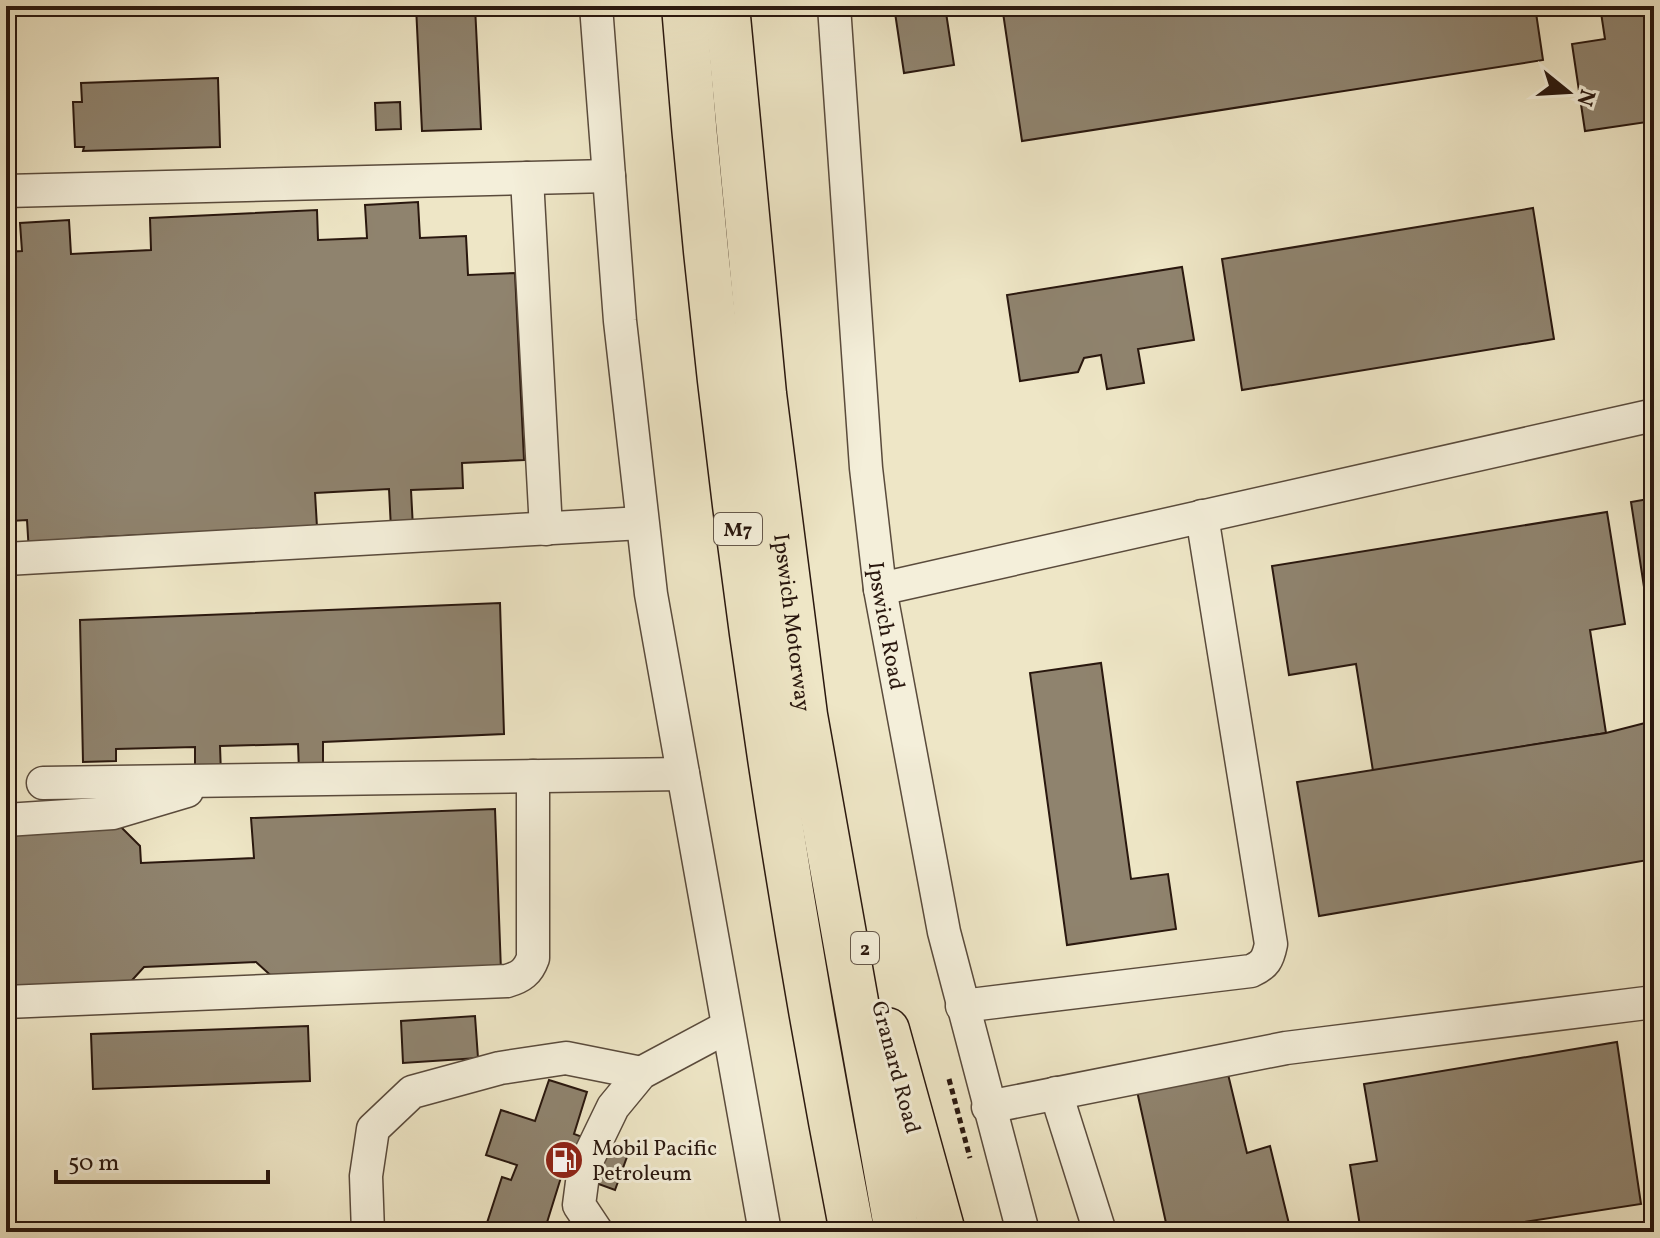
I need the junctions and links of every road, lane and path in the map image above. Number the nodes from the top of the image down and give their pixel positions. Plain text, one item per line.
1 (596, 6) edge
2 (684, 6) edge
3 (727, 6) edge
4 (834, 6) edge
5 (609, 176) junction
6 (527, 178) junction
7 (6, 191) edge
8 (1654, 415) edge
9 (1202, 516) junction
10 (642, 523) junction
11 (546, 529) junction
12 (6, 559) edge
13 (880, 589) junction
14 (805, 715) junction
15 (683, 774) junction
16 (533, 776) junction
17 (225, 780) junction
18 (43, 783) dead end
19 (6, 820) edge
20 (6, 1002) edge
21 (1654, 1002) edge
22 (962, 1006) junction
23 (727, 1027) junction
24 (816, 1048) junction
25 (641, 1073) junction
26 (1056, 1093) junction
27 (988, 1107) junction
28 (368, 1232) edge
29 (597, 1232) edge
30 (765, 1232) edge
31 (828, 1232) edge
32 (852, 1232) edge
33 (897, 1232) edge
34 (943, 1232) edge
35 (1023, 1232) edge
36 (1100, 1232) edge

1 - 5 street
2 - 24 highway, Ipswich Motorway / M7
3 - 14 highway, Ipswich Motorway / M7
4 - 13 street, Ipswich Road
5 - 6 street
5 - 10 street
6 - 7 street
6 - 11 street
8 - 9 street
9 - 13 street
9 - 22 street
10 - 11 street
10 - 15 street
11 - 12 street
13 - 22 street, Ipswich Road
14 - 33 highway, Ipswich Motorway / M7
14 - 34 highway, Granard Road / 2
15 - 16 street
15 - 23 street
16 - 17 street
16 - 20 street
17 - 18 street
17 - 19 street
21 - 26 street
22 - 27 street, Ipswich Road
23 - 25 street
23 - 30 street
24 - 31 highway
24 - 32 highway, Ipswich Motorway / M7
25 - 28 street
25 - 29 street
26 - 27 street
26 - 36 street
27 - 35 street, Ipswich Road

